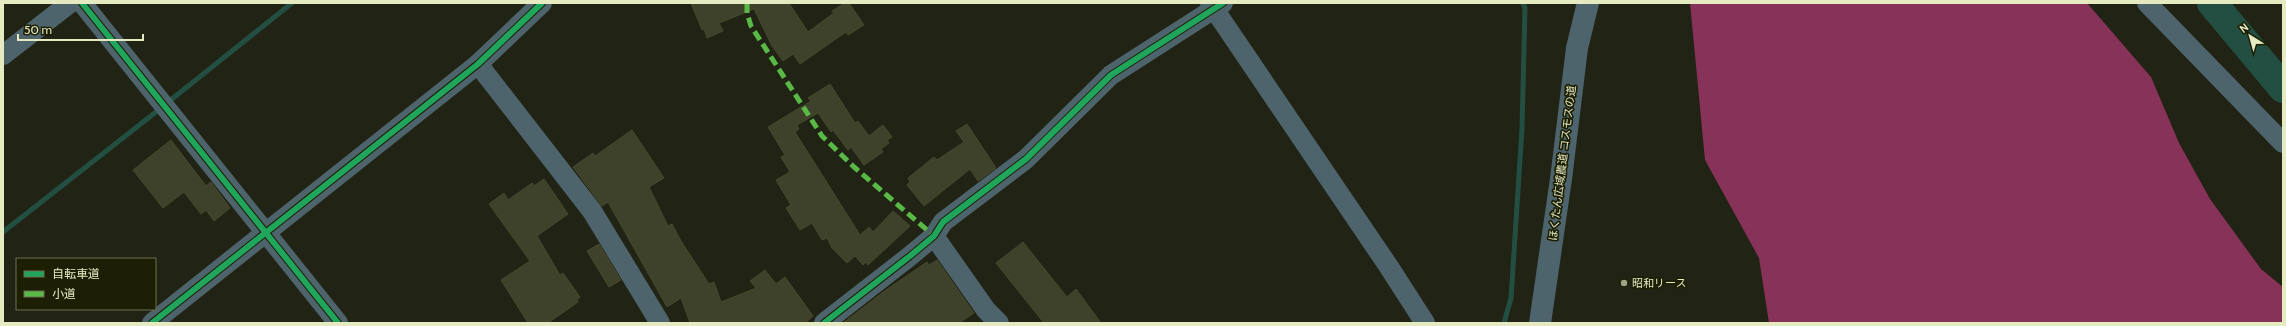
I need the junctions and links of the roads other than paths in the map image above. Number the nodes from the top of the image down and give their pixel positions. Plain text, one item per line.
1 (70, 3) edge
2 (82, 3) edge
3 (542, 3) edge
4 (1588, 3) edge
5 (2147, 3) edge
6 (1216, 5) edge
7 (3, 55) edge
8 (478, 64) junction
9 (2283, 142) edge
10 (266, 231) junction
11 (934, 236) junction
12 (152, 323) edge
13 (338, 323) edge
14 (660, 323) edge
15 (824, 323) edge
16 (999, 323) edge
17 (1425, 323) edge
18 (1540, 323) edge

1 - 7 street
2 - 10 street
3 - 8 street
4 - 18 street, ほくたん広域農道 コスモスの道
5 - 9 street
6 - 11 street
6 - 17 street
8 - 10 street
8 - 14 street
10 - 12 street
10 - 13 street
11 - 15 street
11 - 16 street

